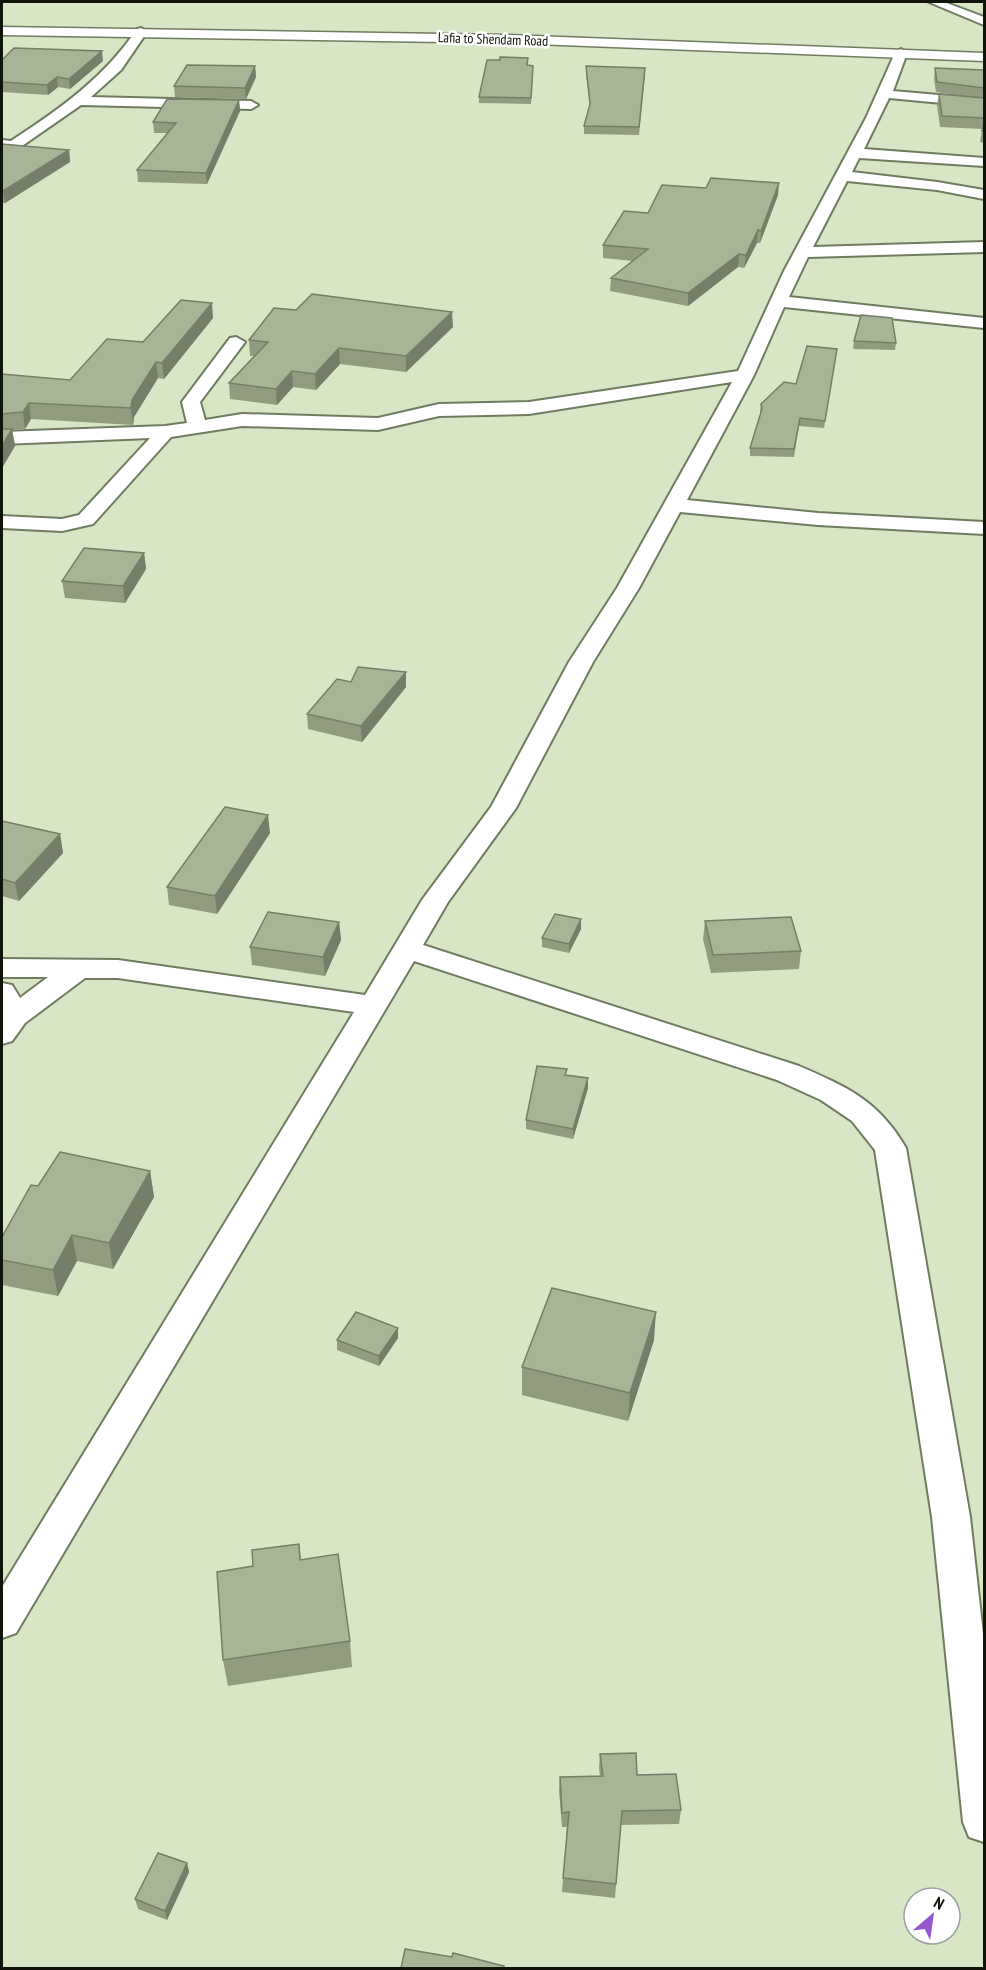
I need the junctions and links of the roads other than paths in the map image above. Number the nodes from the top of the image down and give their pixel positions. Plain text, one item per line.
1 (935, 2) edge
2 (984, 21) edge
3 (2, 31) edge
4 (141, 32) junction
5 (901, 53) junction
6 (984, 57) edge
7 (884, 94) junction
8 (80, 101) junction
9 (984, 103) edge
10 (251, 105) dead end
11 (6, 147) edge
12 (855, 153) junction
13 (984, 162) edge
14 (843, 176) junction
15 (984, 195) edge
16 (984, 247) edge
17 (803, 252) junction
18 (779, 301) junction
19 (984, 323) edge
20 (236, 342) dead end
21 (745, 375) junction
22 (196, 426) junction
23 (165, 432) junction
24 (2, 438) edge
25 (674, 506) junction
26 (2, 522) edge
27 (984, 528) edge
28 (407, 949) junction
29 (2, 968) edge
30 (80, 968) junction
31 (372, 1005) junction
32 (6, 1014) edge
33 (2, 1621) edge
34 (984, 1822) edge

1 - 2 street
3 - 4 main road, Lafia to Shendam Road
4 - 5 main road, Lafia to Shendam Road
4 - 8 street
5 - 6 main road, Lafia to Shendam Road
5 - 7 street
7 - 9 street
7 - 12 street
8 - 10 street
8 - 11 street
12 - 13 street
12 - 14 street
14 - 15 street
14 - 17 street
16 - 17 street
17 - 18 street
18 - 19 street
18 - 21 street
20 - 22 street
21 - 22 street
21 - 25 street
22 - 23 street
23 - 24 street
23 - 26 street
25 - 27 street
25 - 28 street
28 - 31 street
28 - 34 street
29 - 30 street
30 - 31 street
30 - 32 street
31 - 33 street

